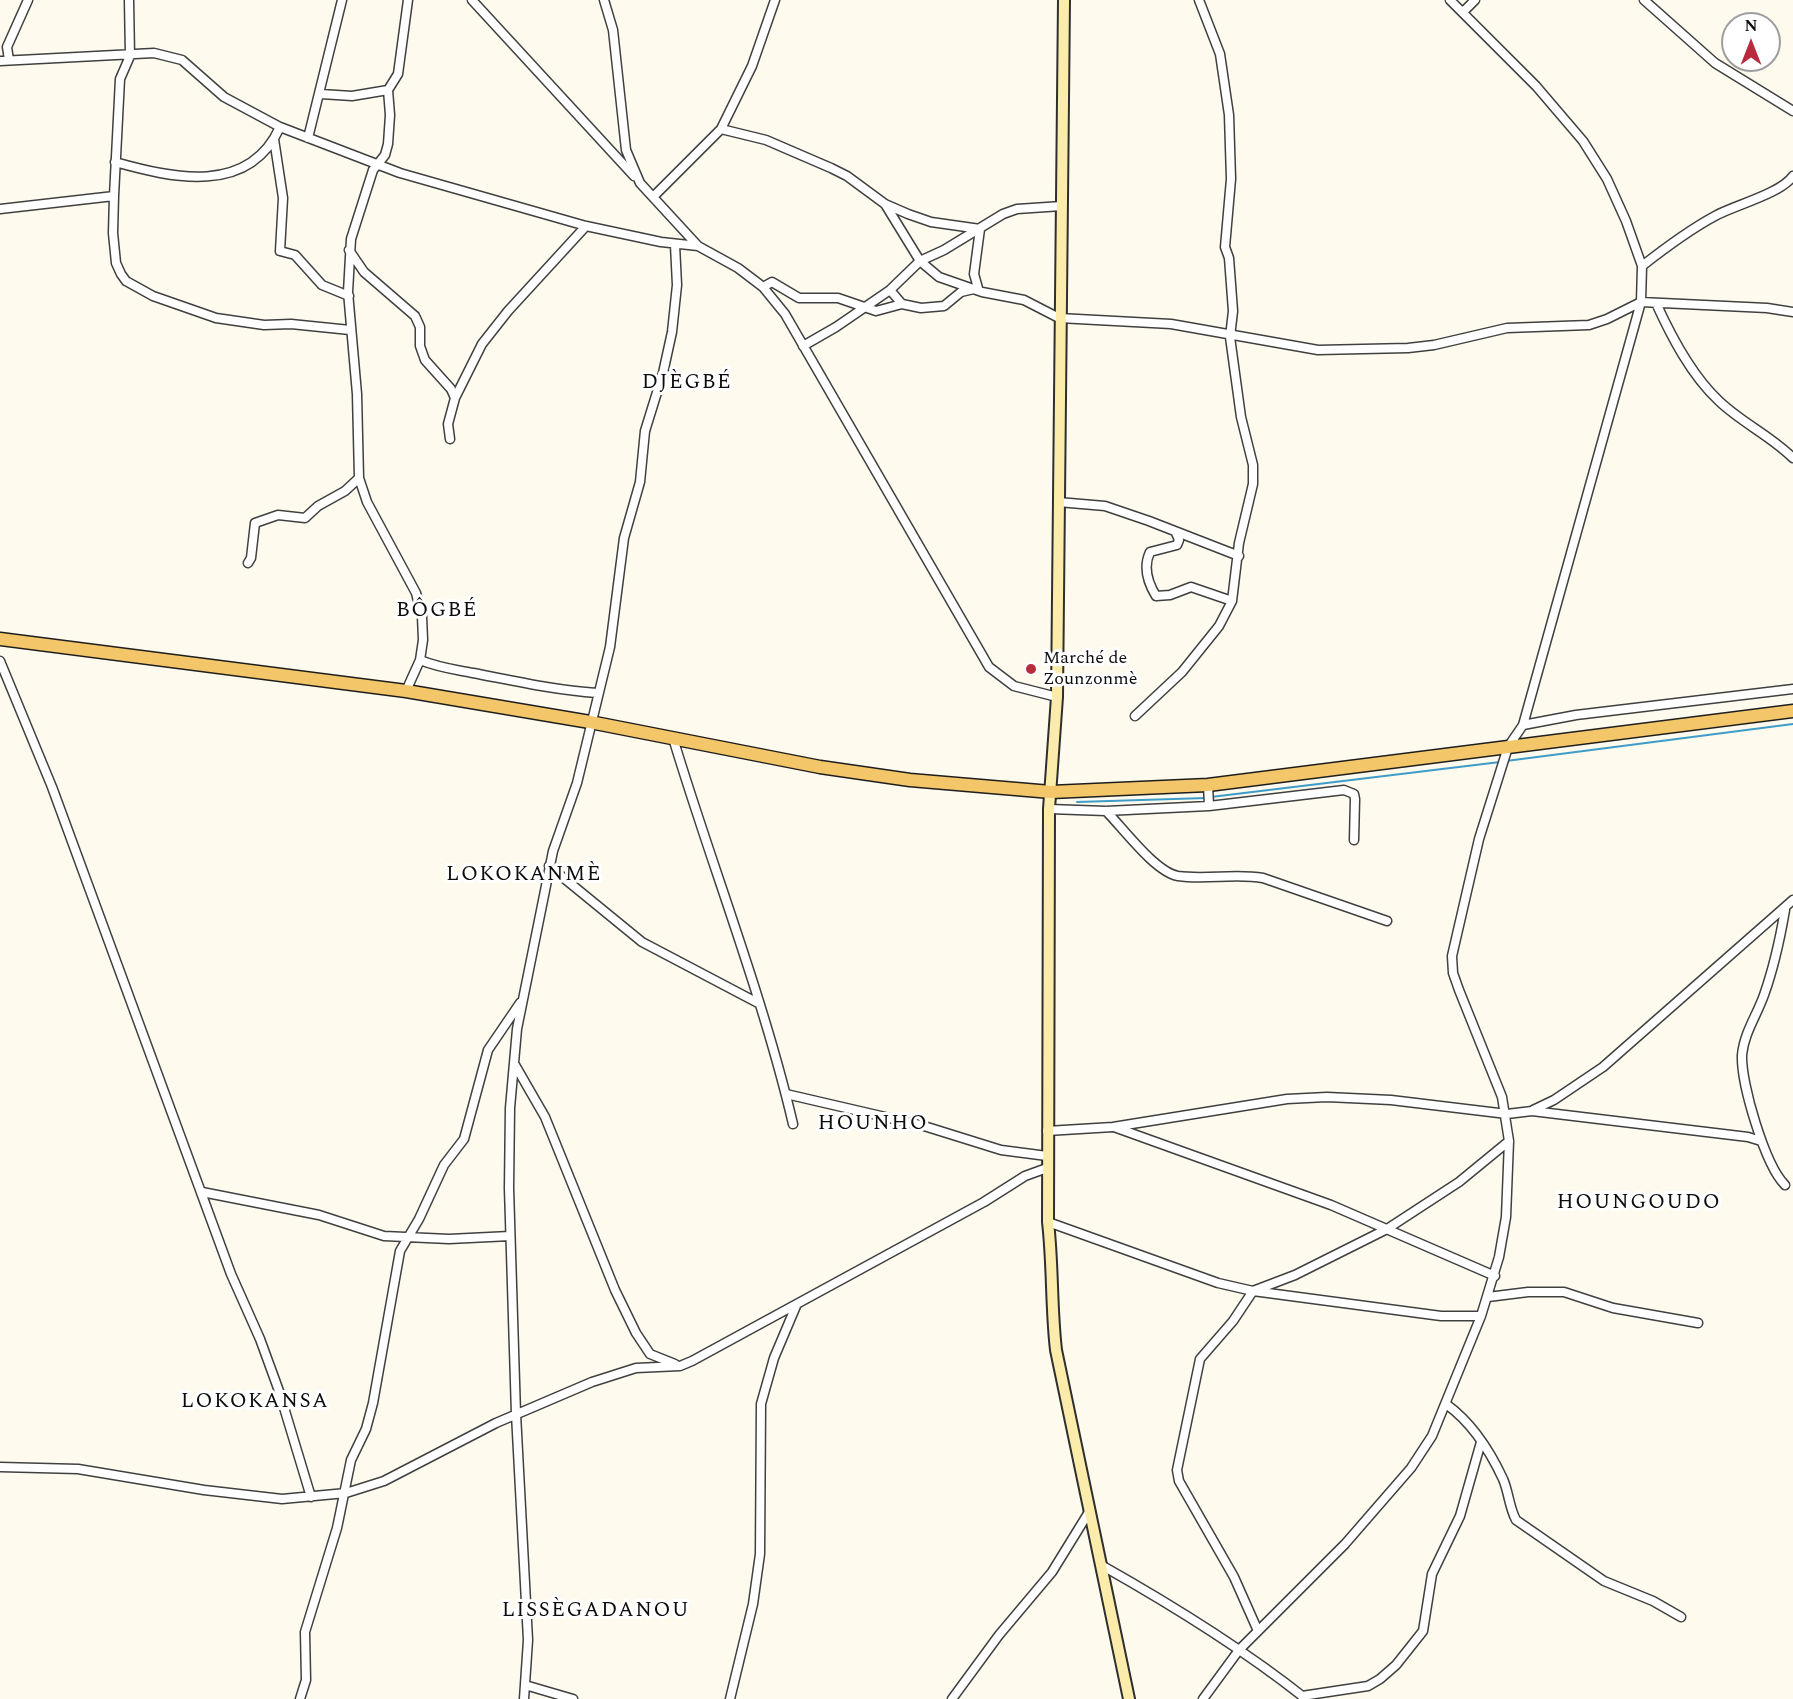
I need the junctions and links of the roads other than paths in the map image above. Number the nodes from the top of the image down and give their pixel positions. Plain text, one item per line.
1 (28, 0) edge
2 (129, 0) edge
3 (342, 0) edge
4 (408, 0) edge
5 (472, 0) edge
6 (604, 0) edge
7 (775, 0) edge
8 (1064, 0) edge
9 (1199, 0) edge
10 (1450, 0) edge
11 (1475, 0) edge
12 (1644, 0) edge
13 (1464, 11) junction
14 (4, 44) edge
15 (130, 56) junction
16 (5, 61) edge
17 (388, 90) junction
18 (321, 94) junction
19 (1793, 111) edge
20 (280, 127) junction
21 (722, 129) junction
22 (308, 138) junction
23 (274, 139) junction
24 (115, 162) junction
25 (376, 163) junction
26 (1793, 176) edge
27 (640, 183) junction
28 (114, 196) junction
29 (653, 197) junction
30 (885, 204) junction
31 (1062, 206) junction
32 (0, 209) edge
33 (586, 226) junction
34 (980, 229) junction
35 (675, 245) junction
36 (698, 246) junction
37 (349, 250) junction
38 (920, 261) junction
39 (1642, 266) junction
40 (763, 287) junction
41 (973, 288) junction
42 (890, 290) junction
43 (349, 296) junction
44 (1641, 302) junction
45 (1656, 303) junction
46 (902, 304) junction
47 (862, 307) junction
48 (1793, 312) edge
49 (1059, 318) junction
50 (350, 330) junction
51 (1230, 337) junction
52 (803, 345) junction
53 (455, 398) junction
54 (450, 439) dead end
55 (1793, 458) edge
56 (359, 478) junction
57 (1058, 502) junction
58 (1176, 533) junction
59 (1239, 556) junction
60 (248, 563) dead end
61 (1232, 601) junction
62 (0, 639) edge
63 (420, 660) junction
64 (0, 661) edge
65 (1793, 689) edge
66 (406, 691) junction
67 (597, 693) junction
68 (1057, 697) junction
69 (1793, 711) edge
70 (1135, 716) dead end
71 (590, 722) junction
72 (1522, 725) junction
73 (673, 738) junction
74 (1508, 747) junction
75 (1051, 792) junction
76 (1209, 796) junction
77 (1049, 809) junction
78 (1106, 811) junction
79 (1354, 840) dead end
80 (549, 866) junction
81 (1793, 900) edge
82 (1785, 909) junction
83 (1387, 921) dead end
84 (522, 1001) junction
85 (758, 1003) junction
86 (514, 1065) junction
87 (786, 1094) junction
88 (1532, 1111) junction
89 (1507, 1114) junction
90 (793, 1124) dead end
91 (1113, 1126) junction
92 (1047, 1131) junction
93 (1761, 1141) junction
94 (1509, 1142) junction
95 (1047, 1156) junction
96 (1047, 1168) junction
97 (1785, 1185) dead end
98 (202, 1192) junction
99 (1048, 1222) junction
100 (1387, 1229) junction
101 (510, 1236) junction
102 (405, 1239) junction
103 (1495, 1276) junction
104 (1253, 1290) junction
105 (1488, 1298) junction
106 (796, 1306) junction
107 (1481, 1316) junction
108 (1698, 1323) dead end
109 (680, 1366) junction
110 (1446, 1404) junction
111 (516, 1414) junction
112 (1481, 1442) junction
113 (0, 1467) edge
114 (346, 1493) junction
115 (311, 1497) junction
116 (1089, 1512) junction
117 (1101, 1565) junction
118 (1681, 1617) dead end
119 (1258, 1631) junction
120 (1239, 1650) junction
121 (525, 1685) junction
122 (1304, 1697) edge
123 (300, 1699) edge
124 (524, 1699) edge
125 (573, 1699) edge
126 (730, 1699) edge
127 (952, 1699) edge
128 (1129, 1699) edge
129 (1203, 1699) edge

1 - 14 street
2 - 15 street
3 - 18 street
4 - 17 street
5 - 27 street
6 - 27 street
7 - 21 street
8 - 31 street
9 - 51 street
10 - 13 street
11 - 13 street
12 - 19 street
13 - 39 street
14 - 16 street
15 - 16 street
15 - 20 street
15 - 24 street
17 - 18 street
17 - 25 street
18 - 22 street
20 - 22 street
20 - 23 street
21 - 29 street
21 - 30 street
22 - 25 street
23 - 24 street
23 - 43 street
24 - 28 street
25 - 33 street
25 - 37 street
26 - 39 street
27 - 29 street
28 - 32 street
28 - 50 street
29 - 36 street
30 - 34 street
30 - 38 street
31 - 34 street
31 - 49 street
33 - 35 street
33 - 53 street
34 - 38 street
34 - 41 street
35 - 36 street
35 - 67 street
36 - 40 street
37 - 43 street
37 - 53 street
38 - 41 street
38 - 42 street
39 - 44 street
40 - 47 street
40 - 52 street
41 - 46 street
41 - 49 street
42 - 46 street
42 - 47 street
43 - 50 street
44 - 45 street
44 - 51 street
44 - 72 street
45 - 48 street
45 - 55 street
46 - 47 street
47 - 52 street
49 - 51 street
49 - 57 street
50 - 56 street
51 - 59 street
52 - 68 street
53 - 54 street
56 - 60 street
56 - 63 street
57 - 58 street
57 - 68 street
58 - 59 street
58 - 61 street
59 - 61 street
61 - 70 street
62 - 66 main road
63 - 66 street
63 - 67 street
64 - 98 street
65 - 72 street
66 - 71 main road
67 - 71 street
68 - 75 street
69 - 74 main road
71 - 73 main road
71 - 80 street
72 - 74 street
73 - 75 main road
73 - 85 street
74 - 76 main road
74 - 89 street
75 - 76 main road
75 - 77 street
76 - 78 street
76 - 79 street
77 - 78 street
77 - 92 street
78 - 83 street
80 - 84 street
80 - 85 street
81 - 82 street
82 - 88 street
82 - 93 street
84 - 86 street
84 - 102 street
85 - 87 street
86 - 101 street
86 - 109 street
87 - 90 street
87 - 95 street
88 - 89 street
88 - 93 street
89 - 91 street
89 - 94 street
91 - 92 street
91 - 100 street
92 - 95 street
93 - 97 street
94 - 100 street
94 - 103 street
95 - 96 street
96 - 99 street
96 - 106 street
98 - 102 street
98 - 115 street
99 - 104 street
99 - 116 street
100 - 103 street
100 - 104 street
101 - 102 street
101 - 111 street
102 - 114 street
103 - 105 street
104 - 107 street
104 - 119 street
105 - 107 street
105 - 108 street
106 - 109 street
106 - 126 street
107 - 110 street
109 - 111 street
110 - 112 street
110 - 119 street
111 - 114 street
111 - 121 street
112 - 118 street
112 - 122 street
113 - 115 street
114 - 115 street
114 - 123 street
116 - 117 street
116 - 127 street
117 - 120 street
117 - 128 street
119 - 120 street
120 - 122 street
120 - 129 street
121 - 124 street
121 - 125 street

